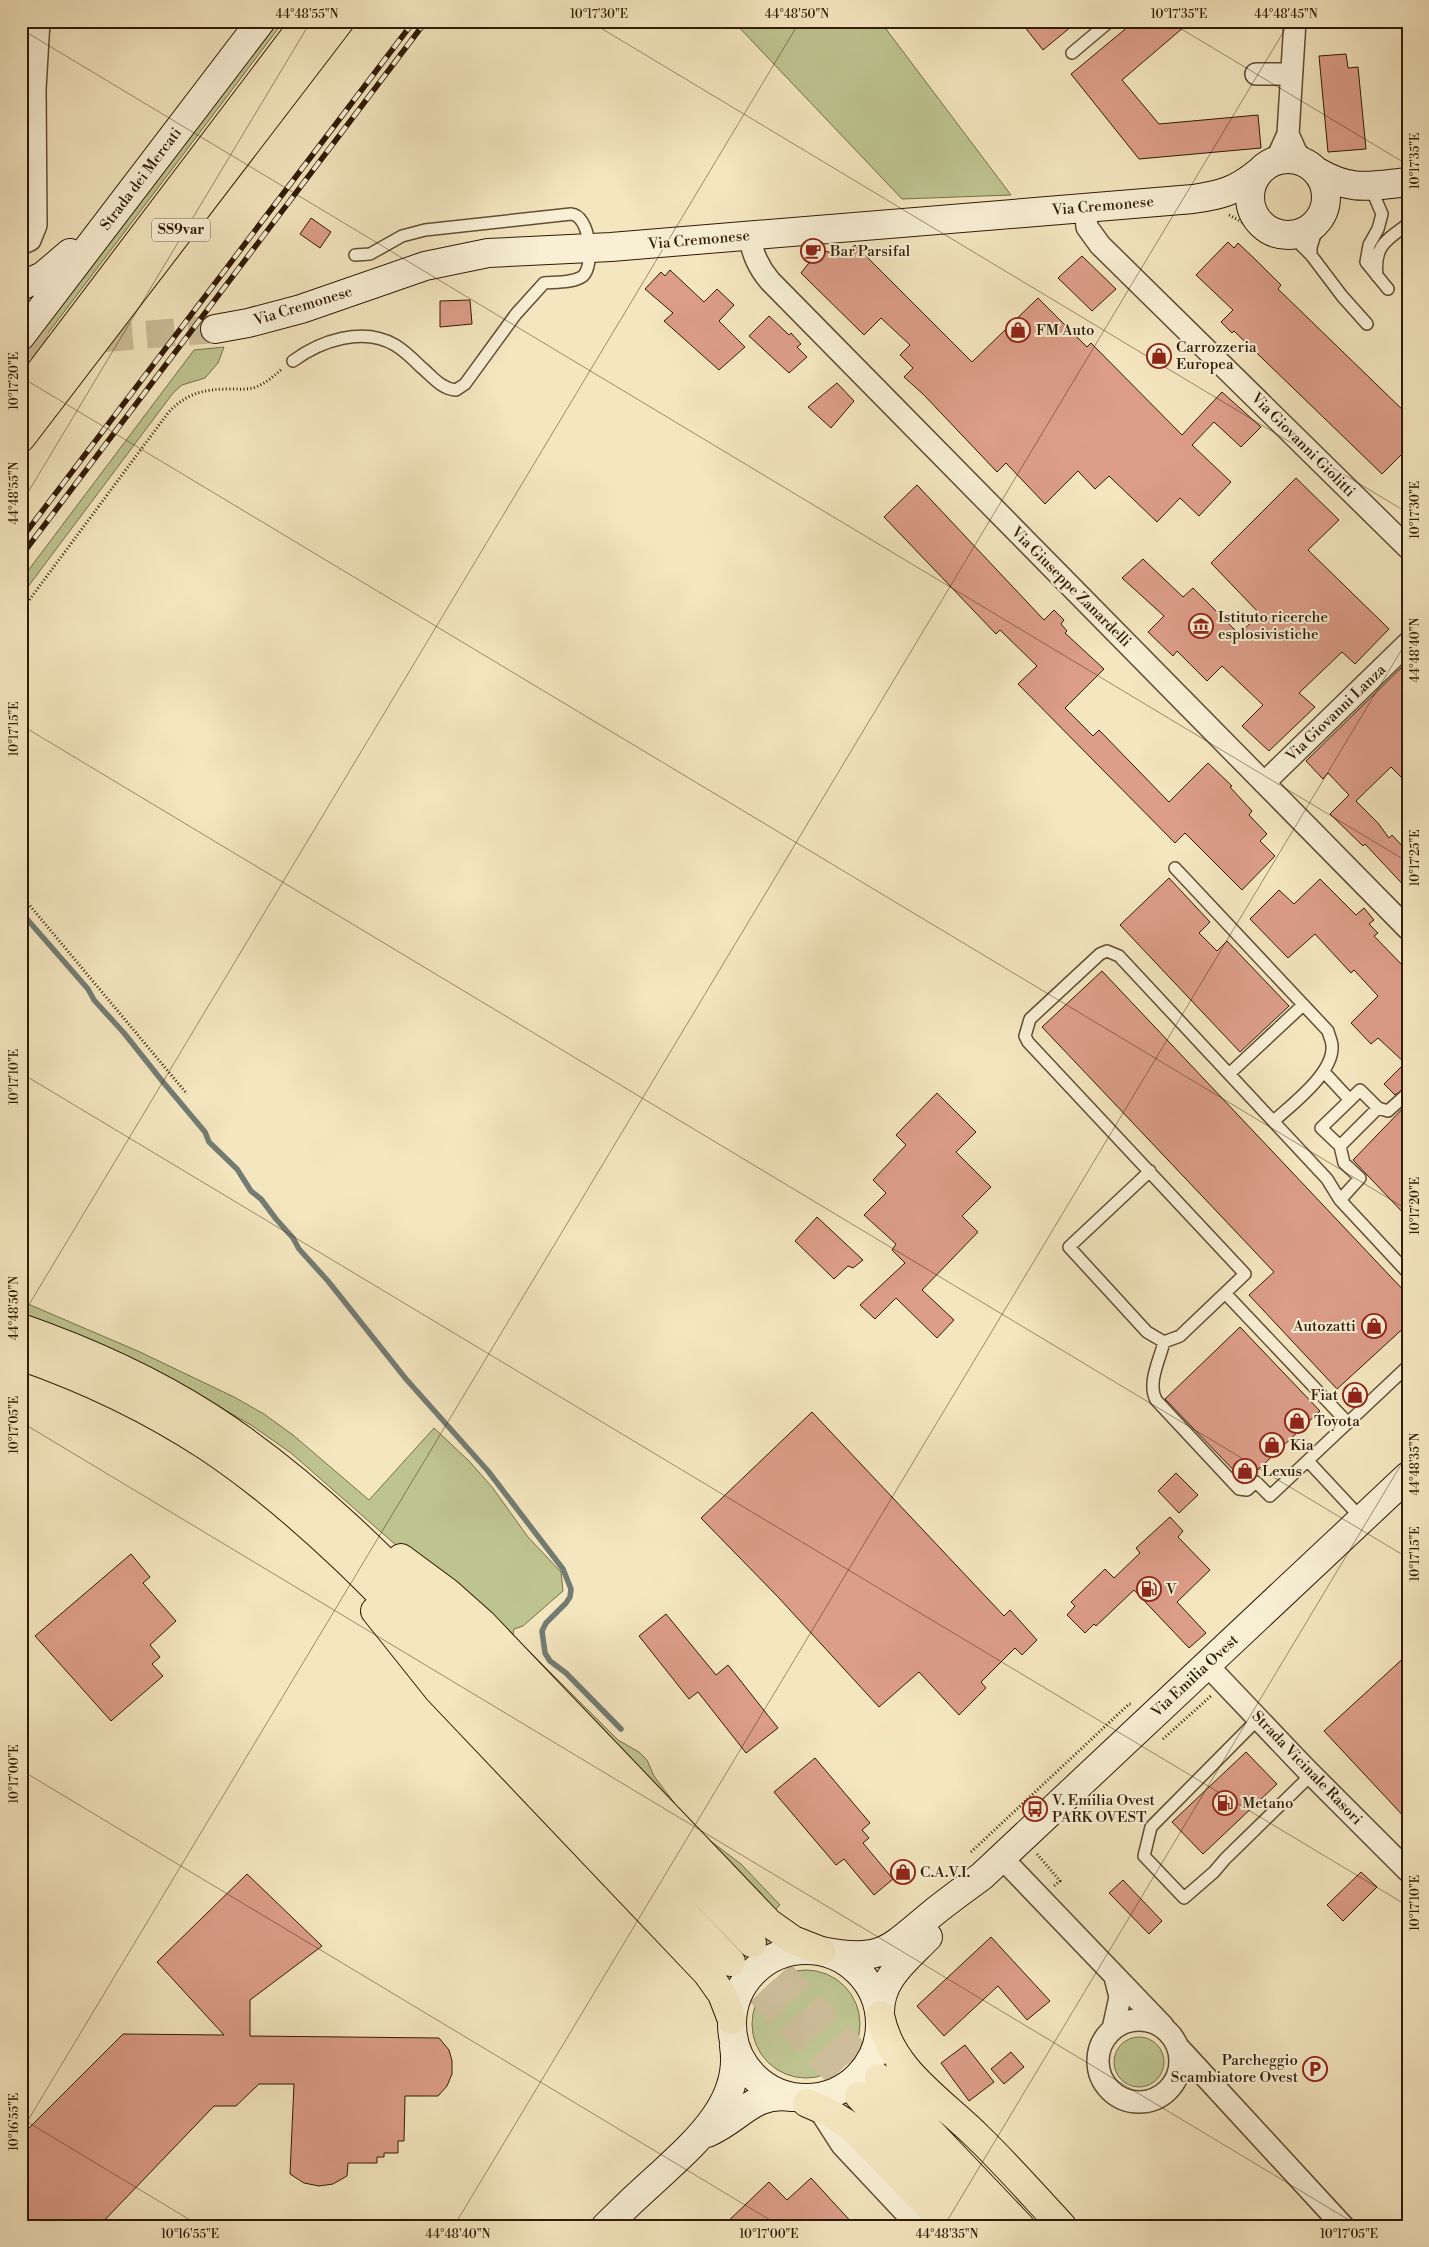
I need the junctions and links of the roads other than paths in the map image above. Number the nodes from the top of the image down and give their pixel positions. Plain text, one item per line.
1 (39, 21) edge
2 (247, 21) edge
3 (261, 21) edge
4 (306, 21) edge
5 (340, 21) edge
6 (1110, 21) edge
7 (1295, 21) edge
8 (1072, 53) dead end
9 (1256, 74) dead end
10 (1290, 74) junction
11 (1288, 134) junction
12 (1311, 167) junction
13 (1264, 168) junction
14 (1408, 182) edge
15 (1364, 186) junction
16 (1192, 199) junction
17 (1084, 208) junction
18 (1320, 218) junction
19 (1408, 224) edge
20 (1276, 232) junction
21 (749, 236) junction
22 (21, 244) edge
23 (589, 249) junction
24 (355, 255) dead end
25 (1311, 255) junction
26 (1377, 276) junction
27 (21, 286) edge
28 (1388, 289) dead end
29 (1367, 324) dead end
30 (216, 329) tunnel mouth
31 (21, 336) edge
32 (293, 361) road end
33 (21, 397) edge
34 (21, 438) edge
35 (1408, 548) edge
36 (1408, 643) edge
37 (1264, 784) junction
38 (1175, 868) dead end
39 (1408, 929) edge
40 (1303, 1005) junction
41 (1324, 1072) junction
42 (1229, 1074) junction
43 (1408, 1093) edge
44 (1350, 1100) junction
45 (1378, 1108) junction
46 (1274, 1121) junction
47 (1340, 1146) junction
48 (1150, 1171) junction
49 (1340, 1200) junction
50 (1408, 1273) edge
51 (1225, 1293) junction
52 (21, 1328) edge
53 (1164, 1342) junction
54 (21, 1356) edge
55 (1408, 1366) edge
56 (158, 1417) junction
57 (209, 1417) junction
58 (1348, 1423) junction
59 (1308, 1460) junction
60 (1408, 1476) edge
61 (1362, 1519) junction
62 (1216, 1674) junction
63 (1258, 1719) junction
64 (1312, 1774) junction
65 (1002, 1858) junction
66 (974, 1867) junction
67 (1408, 1871) edge
68 (752, 1943) tunnel mouth
69 (821, 1951) junction
70 (732, 1962) tunnel mouth
71 (1115, 1977) junction
72 (880, 2015) junction
73 (1163, 2026) junction
74 (1112, 2029) junction
75 (733, 2031) junction
76 (1179, 2048) junction
77 (879, 2078) tunnel mouth
78 (859, 2096) tunnel mouth
79 (799, 2100) junction
80 (700, 2138) junction
81 (606, 2226) edge
82 (918, 2226) edge
83 (948, 2226) edge
84 (983, 2226) edge
85 (1020, 2226) edge
86 (1062, 2226) edge
87 (1344, 2226) edge

1 - 22 street
2 - 27 main road, Strada dei Mercati
3 - 31 main road, Strada dei Mercati
4 - 33 highway, SS9var
5 - 34 highway, SS9var
6 - 8 lane
7 - 10 street
9 - 10 street
10 - 11 street
11 - 12 street
11 - 13 street
12 - 13 main road
12 - 15 main road
12 - 18 main road
13 - 16 main road, Via Cremonese
13 - 20 main road
14 - 15 main road
15 - 18 main road
15 - 26 lane
16 - 17 main road, Via Cremonese
16 - 20 main road
17 - 21 main road, Via Cremonese
17 - 35 street, Via Giovanni Giolitti
18 - 20 main road
18 - 25 lane
19 - 26 lane
20 - 25 lane
21 - 23 main road, Via Cremonese
21 - 37 street, Via Giuseppe Zanardelli
23 - 24 lane
23 - 30 main road, Via Cremonese
23 - 32 lane
25 - 29 lane
26 - 28 lane
36 - 37 street, Via Giovanni Lanza
37 - 39 street, Via Giuseppe Zanardelli
38 - 40 lane
40 - 41 lane
40 - 42 lane
41 - 44 lane
41 - 46 lane
42 - 46 lane
42 - 48 lane
43 - 45 lane
44 - 45 lane
44 - 47 lane
45 - 47 lane
46 - 49 lane
47 - 49 lane
48 - 51 lane
48 - 53 lane
49 - 50 lane
51 - 53 lane
51 - 58 lane
52 - 57 highway
53 - 59 lane
54 - 56 highway
55 - 58 lane
56 - 70 highway
56 - 75 highway
57 - 68 highway
57 - 69 highway
58 - 59 lane
59 - 61 lane
60 - 61 main road, Via Emilia Ovest
61 - 62 main road, Via Emilia Ovest
62 - 63 street, Strada Vicinale Rasori
62 - 65 main road, Via Emilia Ovest
63 - 64 street, Strada Vicinale Rasori
63 - 64 lane
64 - 67 street, Strada Vicinale Rasori
65 - 66 main road, Via Emilia Ovest
65 - 71 street
66 - 69 main road, Via Emilia Ovest
66 - 72 main road, Via Emilia Ovest
69 - 72 main road, Via Emilia Ovest
69 - 75 main road, Via Emilia Ovest
71 - 73 street
71 - 74 street
72 - 79 main road, Via Emilia Ovest
72 - 86 highway
73 - 74 street
73 - 76 street
74 - 76 street
75 - 79 main road, Via Emilia Ovest
75 - 80 main road, Via Emilia Ovest
76 - 87 street
77 - 85 highway
78 - 84 highway
79 - 80 main road, Via Emilia Ovest
79 - 82 street
79 - 83 highway
80 - 81 main road, Via Emilia Ovest

